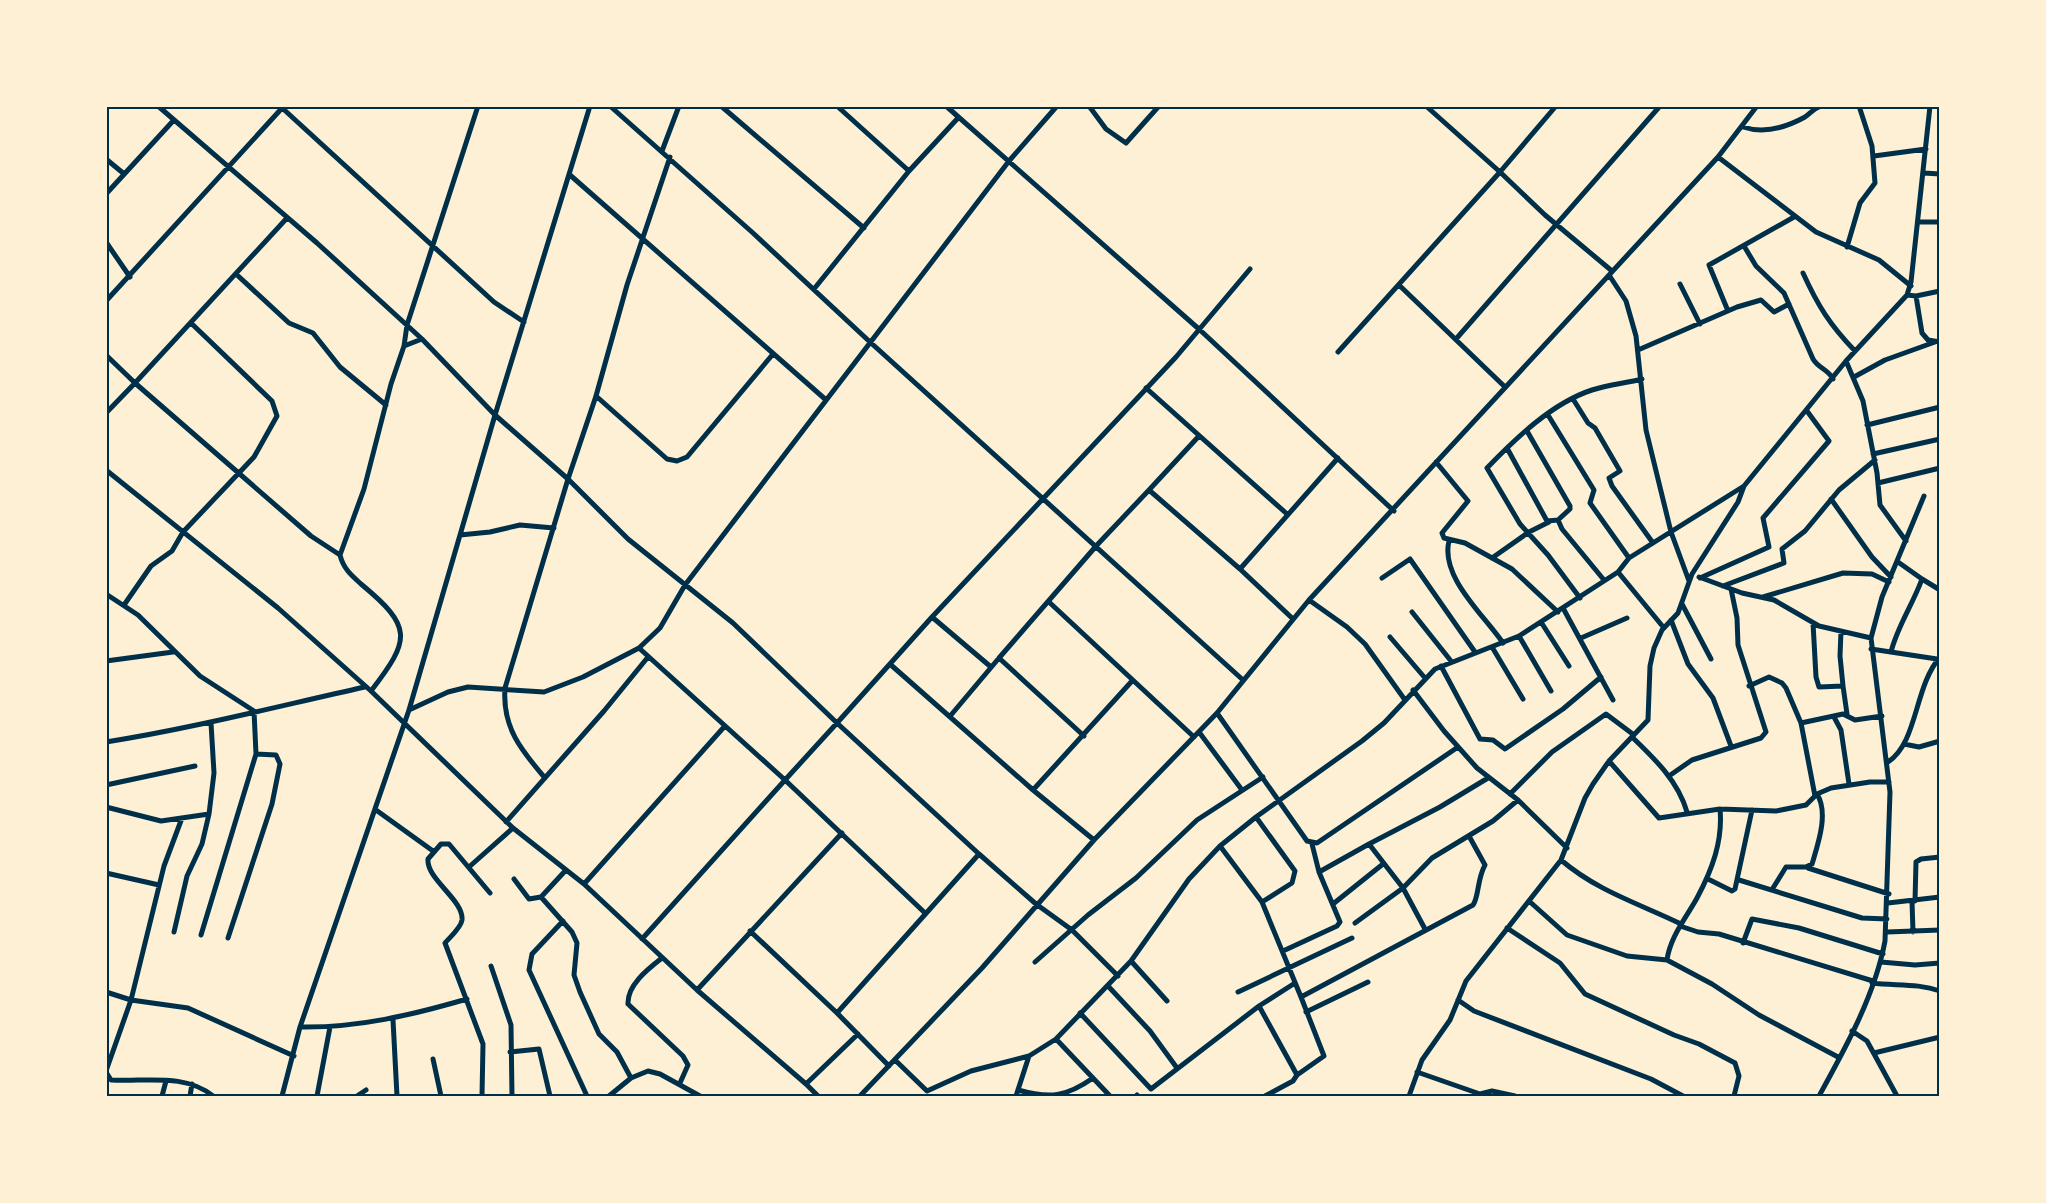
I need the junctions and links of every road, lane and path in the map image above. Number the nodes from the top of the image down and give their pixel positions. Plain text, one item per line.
1 (158, 106) edge
2 (477, 106) edge
3 (590, 106) edge
4 (610, 106) edge
5 (679, 106) edge
6 (721, 106) edge
7 (837, 106) edge
8 (946, 106) edge
9 (1057, 106) edge
10 (1089, 106) edge
11 (1159, 106) edge
12 (1426, 106) edge
13 (1660, 106) edge
14 (1757, 106) edge
15 (1821, 106) edge
16 (1859, 106) edge
17 (1930, 106) edge
18 (282, 107) edge
19 (1552, 108) edge
20 (958, 118) junction
21 (173, 121) junction
22 (1743, 127) junction
23 (1926, 149) junction
24 (662, 151) junction
25 (1874, 156) junction
26 (670, 157) junction
27 (1718, 157) junction
28 (106, 159) edge
29 (1009, 161) junction
30 (228, 167) junction
31 (909, 171) junction
32 (1500, 172) junction
33 (123, 173) junction
34 (1924, 173) junction
35 (1940, 174) edge
36 (570, 175) junction
37 (106, 194) edge
38 (1794, 217) junction
39 (288, 218) junction
40 (1918, 222) junction
41 (1940, 222) edge
42 (1557, 224) junction
43 (864, 228) junction
44 (642, 239) junction
45 (106, 242) edge
46 (1744, 246) junction
47 (1847, 246) junction
48 (434, 248) junction
49 (1250, 269) dead end
50 (1611, 273) junction
51 (1803, 273) dead end
52 (236, 274) junction
53 (130, 277) junction
54 (1680, 284) dead end
55 (1399, 285) junction
56 (1911, 286) junction
57 (814, 289) junction
58 (1940, 291) edge
59 (1907, 295) junction
60 (1916, 296) junction
61 (106, 301) edge
62 (1789, 304) junction
63 (1728, 311) junction
64 (524, 322) junction
65 (191, 323) junction
66 (1700, 324) junction
67 (407, 325) junction
68 (1200, 330) junction
69 (422, 339) junction
70 (1455, 339) junction
71 (870, 342) junction
72 (1937, 342) edge
73 (404, 346) junction
74 (1638, 350) junction
75 (1855, 351) junction
76 (1338, 352) dead end
77 (773, 354) junction
78 (106, 355) edge
79 (1846, 361) junction
80 (1854, 377) junction
81 (1642, 379) junction
82 (1833, 379) junction
83 (135, 383) junction
84 (1505, 387) junction
85 (1146, 388) junction
86 (596, 396) junction
87 (825, 399) junction
88 (1573, 399) junction
89 (386, 405) junction
90 (1940, 407) edge
91 (1808, 411) junction
92 (106, 413) edge
93 (495, 415) junction
94 (1548, 415) junction
95 (1868, 425) junction
96 (1527, 431) junction
97 (1199, 436) junction
98 (1940, 439) edge
99 (1507, 448) junction
100 (1873, 454) junction
101 (1338, 458) junction
102 (1875, 460) junction
103 (1436, 462) junction
104 (1940, 468) edge
105 (106, 470) edge
106 (237, 472) junction
107 (568, 479) junction
108 (1878, 483) junction
109 (1744, 486) junction
110 (1149, 490) junction
111 (1924, 496) dead end
112 (1042, 498) junction
113 (1831, 499) junction
114 (1394, 511) junction
115 (1287, 514) junction
116 (1558, 520) junction
117 (1549, 522) junction
118 (554, 528) junction
119 (183, 532) junction
120 (1529, 532) junction
121 (1671, 532) junction
122 (460, 535) junction
123 (1449, 541) junction
124 (1905, 541) junction
125 (1653, 543) junction
126 (1096, 545) junction
127 (340, 555) junction
128 (1492, 558) junction
129 (1629, 558) junction
130 (1898, 562) junction
131 (1240, 569) junction
132 (1618, 572) junction
133 (1692, 574) junction
134 (1382, 578) dead end
135 (1700, 578) junction
136 (1922, 579) junction
137 (1604, 580) junction
138 (1890, 580) junction
139 (1689, 582) junction
140 (685, 585) junction
141 (1723, 586) junction
142 (1731, 590) junction
143 (1940, 590) edge
144 (106, 594) edge
145 (1763, 597) junction
146 (1580, 598) junction
147 (1309, 600) junction
148 (1049, 602) junction
149 (1683, 603) junction
150 (124, 605) junction
151 (1561, 610) junction
152 (1412, 612) dead end
153 (932, 617) junction
154 (1627, 618) dead end
155 (1293, 619) junction
156 (1671, 620) junction
157 (1541, 622) junction
158 (1813, 623) junction
159 (1664, 628) junction
160 (1841, 631) junction
161 (1519, 636) junction
162 (1390, 637) dead end
163 (1581, 638) junction
164 (1871, 638) junction
165 (1503, 643) junction
166 (1492, 647) junction
167 (639, 648) junction
168 (1871, 649) junction
169 (173, 652) junction
170 (1475, 652) junction
171 (1891, 652) junction
172 (648, 657) junction
173 (999, 658) junction
174 (1938, 658) edge
175 (1711, 659) dead end
176 (106, 661) edge
177 (1451, 661) junction
178 (891, 665) junction
179 (1442, 666) junction
180 (1569, 666) dead end
181 (991, 667) junction
182 (1601, 677) junction
183 (1425, 678) junction
184 (1243, 680) junction
185 (1132, 681) junction
186 (1749, 686) junction
187 (1843, 686) junction
188 (365, 687) junction
189 (505, 688) junction
190 (1413, 690) junction
191 (371, 691) junction
192 (1551, 691) dead end
193 (1523, 699) dead end
194 (1405, 700) junction
195 (1613, 700) dead end
196 (409, 710) junction
197 (254, 711) junction
198 (1216, 713) junction
199 (1847, 714) junction
200 (951, 716) junction
201 (1882, 716) junction
202 (1834, 717) junction
203 (211, 723) junction
204 (404, 723) junction
205 (837, 723) junction
206 (1801, 723) junction
207 (724, 727) junction
208 (1199, 732) junction
209 (1084, 736) junction
210 (1194, 736) junction
211 (1633, 736) junction
212 (1940, 741) edge
213 (106, 742) edge
214 (1904, 744) junction
215 (1731, 746) junction
216 (1458, 747) junction
217 (256, 754) junction
218 (1610, 761) junction
219 (1888, 762) junction
220 (195, 766) dead end
221 (1669, 776) junction
222 (1263, 777) junction
223 (1488, 777) junction
224 (545, 778) junction
225 (785, 780) junction
226 (1889, 783) junction
227 (1849, 784) junction
228 (106, 785) edge
229 (1033, 790) junction
230 (1242, 790) junction
231 (1510, 794) junction
232 (1816, 795) junction
233 (1518, 800) junction
234 (1280, 801) junction
235 (106, 807) edge
236 (376, 810) junction
237 (1720, 810) junction
238 (1752, 810) junction
239 (1687, 812) junction
240 (209, 814) junction
241 (1256, 817) junction
242 (182, 818) junction
243 (506, 822) junction
244 (513, 828) junction
245 (842, 833) junction
246 (1469, 836) junction
247 (1094, 840) junction
248 (1312, 844) junction
249 (1369, 844) junction
250 (1220, 846) junction
251 (1567, 848) junction
252 (433, 852) junction
253 (979, 854) junction
254 (1940, 857) edge
255 (1562, 860) junction
256 (1383, 864) junction
257 (469, 867) junction
258 (1806, 867) junction
259 (566, 870) junction
260 (1319, 872) junction
261 (106, 873) edge
262 (514, 879) dead end
263 (1708, 879) junction
264 (1739, 880) junction
265 (584, 884) junction
266 (159, 885) junction
267 (1403, 888) junction
268 (1773, 888) junction
269 (490, 893) dead end
270 (1889, 894) junction
271 (541, 897) junction
272 (1940, 897) edge
273 (1529, 901) junction
274 (1914, 901) junction
275 (1262, 902) junction
276 (1888, 903) junction
277 (1036, 904) junction
278 (1333, 904) junction
279 (924, 913) junction
280 (1887, 919) junction
281 (563, 921) junction
282 (1355, 923) dead end
283 (1681, 925) junction
284 (1507, 928) junction
285 (1425, 929) junction
286 (1072, 930) junction
287 (1940, 930) edge
288 (750, 931) junction
289 (174, 932) dead end
290 (1887, 932) junction
291 (1913, 932) junction
292 (201, 935) dead end
293 (228, 938) dead end
294 (1352, 938) dead end
295 (642, 939) junction
296 (1743, 943) junction
297 (1283, 951) junction
298 (1883, 954) junction
299 (662, 958) junction
300 (1667, 960) junction
301 (1131, 961) junction
302 (1035, 962) dead end
303 (1881, 962) junction
304 (1940, 963) edge
305 (491, 966) dead end
306 (1290, 967) junction
307 (1118, 976) junction
308 (1368, 982) dead end
309 (1873, 982) junction
310 (1295, 983) junction
311 (1108, 986) junction
312 (697, 990) junction
313 (1940, 991) edge
314 (106, 992) edge
315 (1238, 992) dead end
316 (1301, 997) junction
317 (467, 999) junction
318 (131, 1000) junction
319 (1458, 1000) junction
320 (1167, 1001) dead end
321 (1259, 1006) junction
322 (837, 1012) junction
323 (1306, 1012) junction
324 (1080, 1013) junction
325 (393, 1020) junction
326 (300, 1027) junction
327 (330, 1027) junction
328 (1852, 1031) junction
329 (858, 1034) junction
330 (1940, 1037) edge
331 (1056, 1039) junction
332 (510, 1052) junction
333 (1874, 1053) junction
334 (294, 1056) junction
335 (1029, 1056) junction
336 (1838, 1057) junction
337 (433, 1059) dead end
338 (895, 1060) junction
339 (889, 1066) junction
340 (1177, 1068) junction
341 (106, 1072) edge
342 (1417, 1072) junction
343 (1297, 1075) junction
344 (631, 1078) junction
345 (1094, 1078) junction
346 (166, 1081) junction
347 (680, 1083) junction
348 (192, 1084) junction
349 (806, 1084) junction
350 (366, 1090) dead end
351 (1018, 1090) junction
352 (926, 1094) edge
353 (162, 1096) edge
354 (190, 1096) edge
355 (213, 1096) edge
356 (282, 1096) edge
357 (317, 1096) edge
358 (357, 1096) edge
359 (397, 1096) edge
360 (441, 1096) edge
361 (482, 1096) edge
362 (512, 1096) edge
363 (550, 1096) edge
364 (587, 1096) edge
365 (609, 1096) edge
366 (700, 1096) edge
367 (818, 1096) edge
368 (860, 1096) edge
369 (1016, 1096) edge
370 (1046, 1096) edge
371 (1110, 1096) edge
372 (1265, 1096) edge
373 (1409, 1096) edge
374 (1515, 1096) edge
375 (1683, 1096) edge
376 (1734, 1096) edge
377 (1818, 1096) edge
378 (1897, 1096) edge

1 - 21 street
2 - 48 street
3 - 36 street
4 - 24 street
5 - 24 street
6 - 43 street
7 - 31 street
8 - 20 street
9 - 29 street
10 - 11 street
12 - 32 street
13 - 42 street
14 - 22 street
15 - 22 street
16 - 25 street
17 - 23 street
18 - 30 street
18 - 48 street
19 - 32 street
20 - 29 street
20 - 31 street
21 - 30 street
21 - 33 street
22 - 27 street
23 - 25 street
23 - 34 street
24 - 26 street
25 - 47 street
26 - 44 street
26 - 57 street
27 - 38 street
27 - 50 street
28 - 33 street
29 - 68 street
29 - 71 street
30 - 39 street
30 - 53 street
31 - 43 street
32 - 42 street
32 - 55 street
33 - 37 street
34 - 35 street
34 - 40 street
36 - 44 street
36 - 64 street
38 - 46 street
38 - 47 street
39 - 52 street
39 - 67 street
40 - 41 street
40 - 56 street
42 - 50 street
42 - 70 street
43 - 57 street
44 - 77 street
44 - 86 street
45 - 53 street
46 - 62 street
46 - 63 street
47 - 56 street
48 - 64 street
48 - 67 street
49 - 68 street
50 - 74 street
50 - 84 street
51 - 75 street
52 - 65 street
52 - 89 street
53 - 61 street
54 - 66 street
55 - 70 street
55 - 76 street
56 - 59 street
57 - 71 street
58 - 60 street
59 - 60 street
59 - 75 street
60 - 72 street
62 - 63 street
62 - 82 street
63 - 66 street
64 - 93 street
65 - 83 street
65 - 106 street
66 - 74 street
67 - 69 street
67 - 73 street
68 - 85 street
68 - 101 street
69 - 73 street
69 - 93 street
70 - 84 street
71 - 87 street
71 - 112 street
72 - 80 street
73 - 89 street
74 - 81 street
75 - 79 street
77 - 86 street
77 - 87 street
78 - 83 street
79 - 80 street
79 - 82 street
80 - 95 street
81 - 88 street
81 - 121 street
82 - 91 street
83 - 92 street
83 - 106 street
84 - 103 street
85 - 97 street
85 - 112 street
86 - 107 street
87 - 140 street
88 - 94 street
88 - 125 street
89 - 127 street
90 - 95 street
91 - 109 street
91 - 135 street
93 - 107 street
93 - 122 street
94 - 96 street
94 - 129 street
95 - 100 street
96 - 99 street
96 - 116 street
97 - 110 street
97 - 115 street
98 - 100 street
99 - 117 street
99 - 120 street
100 - 102 street
101 - 114 street
101 - 115 street
102 - 108 street
102 - 113 street
103 - 114 street
103 - 123 street
104 - 108 street
105 - 119 street
106 - 119 street
106 - 127 street
107 - 118 street
107 - 140 street
108 - 124 street
109 - 121 street
109 - 133 street
110 - 126 street
110 - 131 street
111 - 124 street
112 - 126 street
112 - 153 street
113 - 138 street
113 - 141 street
114 - 147 street
115 - 131 street
116 - 117 street
116 - 137 street
117 - 120 street
118 - 122 street
118 - 189 street
119 - 150 street
119 - 188 street
120 - 128 street
120 - 146 street
121 - 125 street
121 - 139 street
122 - 196 street
123 - 128 street
123 - 165 street
124 - 130 street
125 - 129 street
126 - 148 street
126 - 184 street
127 - 191 street
128 - 151 street
129 - 132 street
130 - 136 street
130 - 138 street
131 - 155 street
132 - 137 street
132 - 159 street
133 - 135 street
133 - 139 street
134 - 170 street
135 - 141 street
136 - 143 street
136 - 171 street
137 - 146 street
138 - 145 street
138 - 164 street
139 - 149 street
140 - 167 street
140 - 205 street
141 - 142 street
142 - 145 street
142 - 186 street
144 - 150 street
145 - 158 street
146 - 151 street
147 - 155 street
147 - 194 street
148 - 173 street
148 - 185 street
149 - 156 street
149 - 175 street
150 - 169 street
151 - 157 street
151 - 163 street
152 - 177 street
153 - 178 street
153 - 181 street
154 - 163 street
155 - 184 street
156 - 159 street
156 - 215 street
157 - 161 street
157 - 180 street
158 - 160 street
158 - 187 street
159 - 211 street
160 - 164 street
160 - 187 street
161 - 165 street
161 - 192 street
162 - 183 street
163 - 182 street
164 - 168 street
165 - 166 street
166 - 170 street
166 - 193 street
167 - 172 street
167 - 189 street
168 - 171 street
168 - 201 street
169 - 176 street
169 - 197 street
170 - 177 street
171 - 174 street
172 - 207 street
172 - 224 street
173 - 181 street
173 - 209 street
174 - 214 street
177 - 179 street
178 - 200 street
178 - 205 street
179 - 182 street
179 - 183 street
181 - 200 street
182 - 195 street
183 - 190 street
184 - 198 street
185 - 209 street
185 - 210 street
186 - 206 street
186 - 215 street
187 - 199 street
188 - 191 street
188 - 197 street
189 - 196 street
189 - 224 street
190 - 194 street
190 - 216 street
191 - 204 street
194 - 234 street
196 - 204 street
197 - 203 street
197 - 217 street
198 - 208 street
198 - 222 street
199 - 201 street
199 - 202 street
200 - 229 street
201 - 219 street
202 - 206 street
202 - 227 street
203 - 213 street
203 - 240 street
204 - 236 street
204 - 243 street
205 - 225 street
205 - 253 street
206 - 232 street
207 - 225 street
207 - 265 street
208 - 210 street
208 - 230 street
209 - 229 street
210 - 247 street
211 - 218 street
211 - 221 street
211 - 231 street
212 - 214 street
214 - 219 street
215 - 221 street
216 - 223 street
216 - 248 street
217 - 292 street
217 - 293 street
218 - 239 street
218 - 251 street
219 - 226 street
220 - 228 street
221 - 239 street
222 - 230 street
222 - 234 street
223 - 231 street
223 - 249 street
224 - 243 street
225 - 245 street
225 - 295 street
226 - 227 street
226 - 270 street
227 - 232 street
229 - 247 street
230 - 286 street
231 - 233 street
232 - 238 street
232 - 258 street
233 - 246 street
233 - 251 street
234 - 241 street
234 - 248 street
235 - 242 street
236 - 252 street
236 - 326 street
237 - 238 street
237 - 239 street
237 - 263 street
238 - 264 street
240 - 242 street
240 - 289 street
241 - 250 street
241 - 275 street
242 - 266 street
243 - 244 street
244 - 257 street
244 - 259 street
245 - 279 street
245 - 288 street
246 - 267 street
246 - 285 street
247 - 277 street
248 - 260 street
249 - 256 street
249 - 260 street
250 - 275 street
250 - 301 street
251 - 255 street
252 - 257 street
252 - 317 street
253 - 277 street
253 - 279 street
254 - 274 street
255 - 273 street
255 - 283 street
256 - 267 street
256 - 278 street
257 - 269 street
258 - 268 street
258 - 270 street
259 - 265 street
259 - 271 street
260 - 278 street
261 - 266 street
262 - 271 street
263 - 264 street
263 - 283 street
264 - 268 street
265 - 295 street
266 - 318 street
267 - 282 street
267 - 285 street
268 - 280 street
270 - 276 street
271 - 281 street
272 - 274 street
273 - 284 street
273 - 300 street
274 - 276 street
274 - 291 street
275 - 297 street
276 - 280 street
277 - 286 street
277 - 338 street
278 - 297 street
279 - 322 street
280 - 290 street
281 - 344 street
281 - 364 street
283 - 296 street
283 - 300 street
284 - 319 street
284 - 376 street
285 - 316 street
286 - 302 street
286 - 307 street
287 - 291 street
288 - 312 street
288 - 322 street
290 - 291 street
290 - 298 street
294 - 306 street
295 - 299 street
296 - 298 street
296 - 309 street
297 - 306 street
298 - 303 street
299 - 312 street
299 - 347 street
300 - 336 street
301 - 307 street
301 - 320 street
303 - 304 street
303 - 309 street
305 - 332 street
306 - 310 street
306 - 315 street
307 - 311 street
308 - 323 street
309 - 313 street
309 - 328 street
310 - 316 street
310 - 321 street
311 - 324 street
311 - 340 street
312 - 349 street
314 - 318 street
316 - 323 street
317 - 325 street
317 - 361 street
318 - 334 street
318 - 341 street
319 - 342 street
319 - 375 street
321 - 340 street
321 - 343 street
322 - 329 street
323 - 343 street
324 - 331 street
324 - 340 street
325 - 327 street
325 - 359 street
326 - 327 street
326 - 334 street
327 - 357 street
328 - 333 street
328 - 336 street
329 - 339 street
329 - 349 street
330 - 333 street
331 - 335 street
331 - 345 street
332 - 362 street
332 - 363 street
333 - 378 street
334 - 356 street
335 - 351 street
335 - 352 street
336 - 377 street
337 - 360 street
338 - 339 street
338 - 352 street
339 - 368 street
341 - 346 street
342 - 373 street
342 - 374 street
343 - 372 street
344 - 347 street
344 - 365 street
345 - 370 street
345 - 371 street
346 - 348 street
346 - 353 street
347 - 366 street
348 - 354 street
348 - 355 street
349 - 367 street
350 - 358 street
351 - 369 street
351 - 370 street

